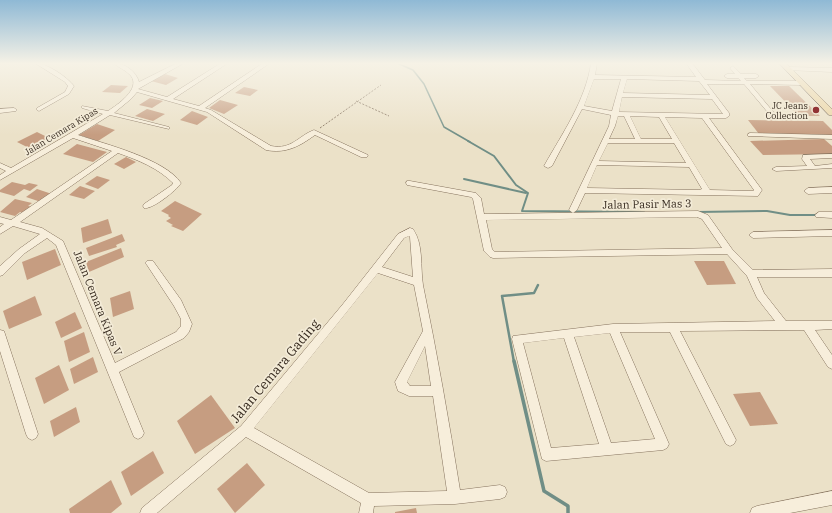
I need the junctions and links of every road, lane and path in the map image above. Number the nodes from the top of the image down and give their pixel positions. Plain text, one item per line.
1 (70, 87) edge
2 (187, 87) edge
3 (232, 87) edge
4 (378, 87) edge
5 (588, 87) edge
6 (621, 87) edge
7 (706, 87) edge
8 (750, 87) edge
9 (806, 87) edge
10 (136, 88) joint
11 (619, 95) junction
12 (714, 98) junction
13 (168, 99) junction
14 (356, 101) junction
15 (580, 106) junction
16 (84, 107) dead end
17 (201, 108) junction
18 (39, 109) dead end
19 (14, 110) dead end
20 (0, 111) edge
21 (111, 112) junction
22 (832, 112) edge
23 (616, 114) junction
24 (626, 114) junction
25 (772, 114) dead end
26 (661, 115) junction
27 (389, 116) dead end
28 (705, 117) junction
29 (167, 128) dead end
30 (314, 132) junction
31 (72, 135) junction
32 (750, 136) dead end
33 (832, 137) edge
34 (605, 141) junction
35 (639, 141) junction
36 (676, 141) junction
37 (118, 150) junction
38 (364, 155) dead end
39 (832, 156) edge
40 (595, 163) junction
41 (0, 165) edge
42 (692, 165) junction
43 (548, 166) dead end
44 (832, 166) edge
45 (814, 168) junction
46 (776, 169) dead end
47 (11, 171) junction
48 (0, 178) edge
49 (410, 183) dead end
50 (584, 190) junction
51 (832, 190) edge
52 (808, 191) dead end
53 (703, 192) junction
54 (147, 206) dead end
55 (573, 210) dead end
56 (819, 215) dead end
57 (832, 215) edge
58 (482, 217) junction
59 (0, 220) edge
60 (12, 223) junction
61 (0, 231) edge
62 (832, 233) edge
63 (47, 234) junction
64 (753, 235) dead end
65 (729, 251) junction
66 (150, 263) dead end
67 (375, 268) junction
68 (0, 272) edge
69 (832, 273) edge
70 (751, 274) junction
71 (418, 283) junction
72 (832, 325) edge
73 (784, 326) junction
74 (807, 326) junction
75 (613, 328) junction
76 (673, 328) junction
77 (428, 331) junction
78 (567, 333) junction
79 (0, 334) edge
80 (832, 364) edge
81 (112, 370) junction
82 (438, 391) junction
83 (245, 430) junction
84 (138, 433) dead end
85 (32, 434) dead end
86 (730, 440) dead end
87 (607, 450) junction
88 (500, 492) dead end
89 (455, 497) junction
90 (832, 498) edge
91 (367, 507) edge
92 (147, 513) edge
93 (757, 513) edge

1 - 18 street
2 - 13 street
3 - 17 street
4 - 14 path
5 - 15 street
6 - 11 street
7 - 12 street
8 - 25 street
9 - 22 main road
10 - 13 street
10 - 21 street, Jalan Cemara Kipas
11 - 12 street
11 - 23 street
12 - 28 street
13 - 17 street
14 - 27 path
14 - 30 path
15 - 23 street
15 - 43 street
16 - 21 street
17 - 30 street
19 - 20 street
21 - 29 street
21 - 31 street, Jalan Cemara Kipas
23 - 24 street
23 - 34 street
24 - 26 street
24 - 35 street
26 - 28 street
26 - 36 street
28 - 53 street
30 - 38 street
31 - 37 street
31 - 47 street, Jalan Cemara Kipas
32 - 33 street
34 - 35 street
34 - 40 street
35 - 36 street
36 - 42 street
37 - 54 street
37 - 60 street
39 - 45 street
40 - 42 street
40 - 50 street
41 - 47 street
42 - 53 street
44 - 45 street
45 - 46 street
47 - 48 street, Jalan Cemara Kipas
49 - 58 street
50 - 53 street
50 - 55 street
51 - 52 street
56 - 57 street
58 - 65 street, Jalan Pasir Mas 3
58 - 65 street
59 - 60 street, Jalan Cemara Kipas V
60 - 61 street
60 - 63 street, Jalan Cemara Kipas V
62 - 64 street
63 - 68 street
63 - 81 street, Jalan Cemara Kipas V
65 - 70 street, Jalan Pasir Mas 3
66 - 81 street
67 - 71 street
67 - 71 street, Jalan Cemara Gading
67 - 83 street, Jalan Cemara Gading
69 - 70 street
70 - 73 street, Jalan Pasir Mas 3
71 - 77 street
72 - 74 street
73 - 74 street
73 - 76 street
74 - 80 street
75 - 76 street
75 - 78 street
75 - 87 street
76 - 86 street
77 - 82 street
77 - 82 street
78 - 87 street
78 - 87 street
79 - 85 street
81 - 84 street, Jalan Cemara Kipas V
82 - 89 street
83 - 91 street
83 - 92 street, Jalan Cemara Gading
88 - 89 street
89 - 91 street
90 - 93 street

